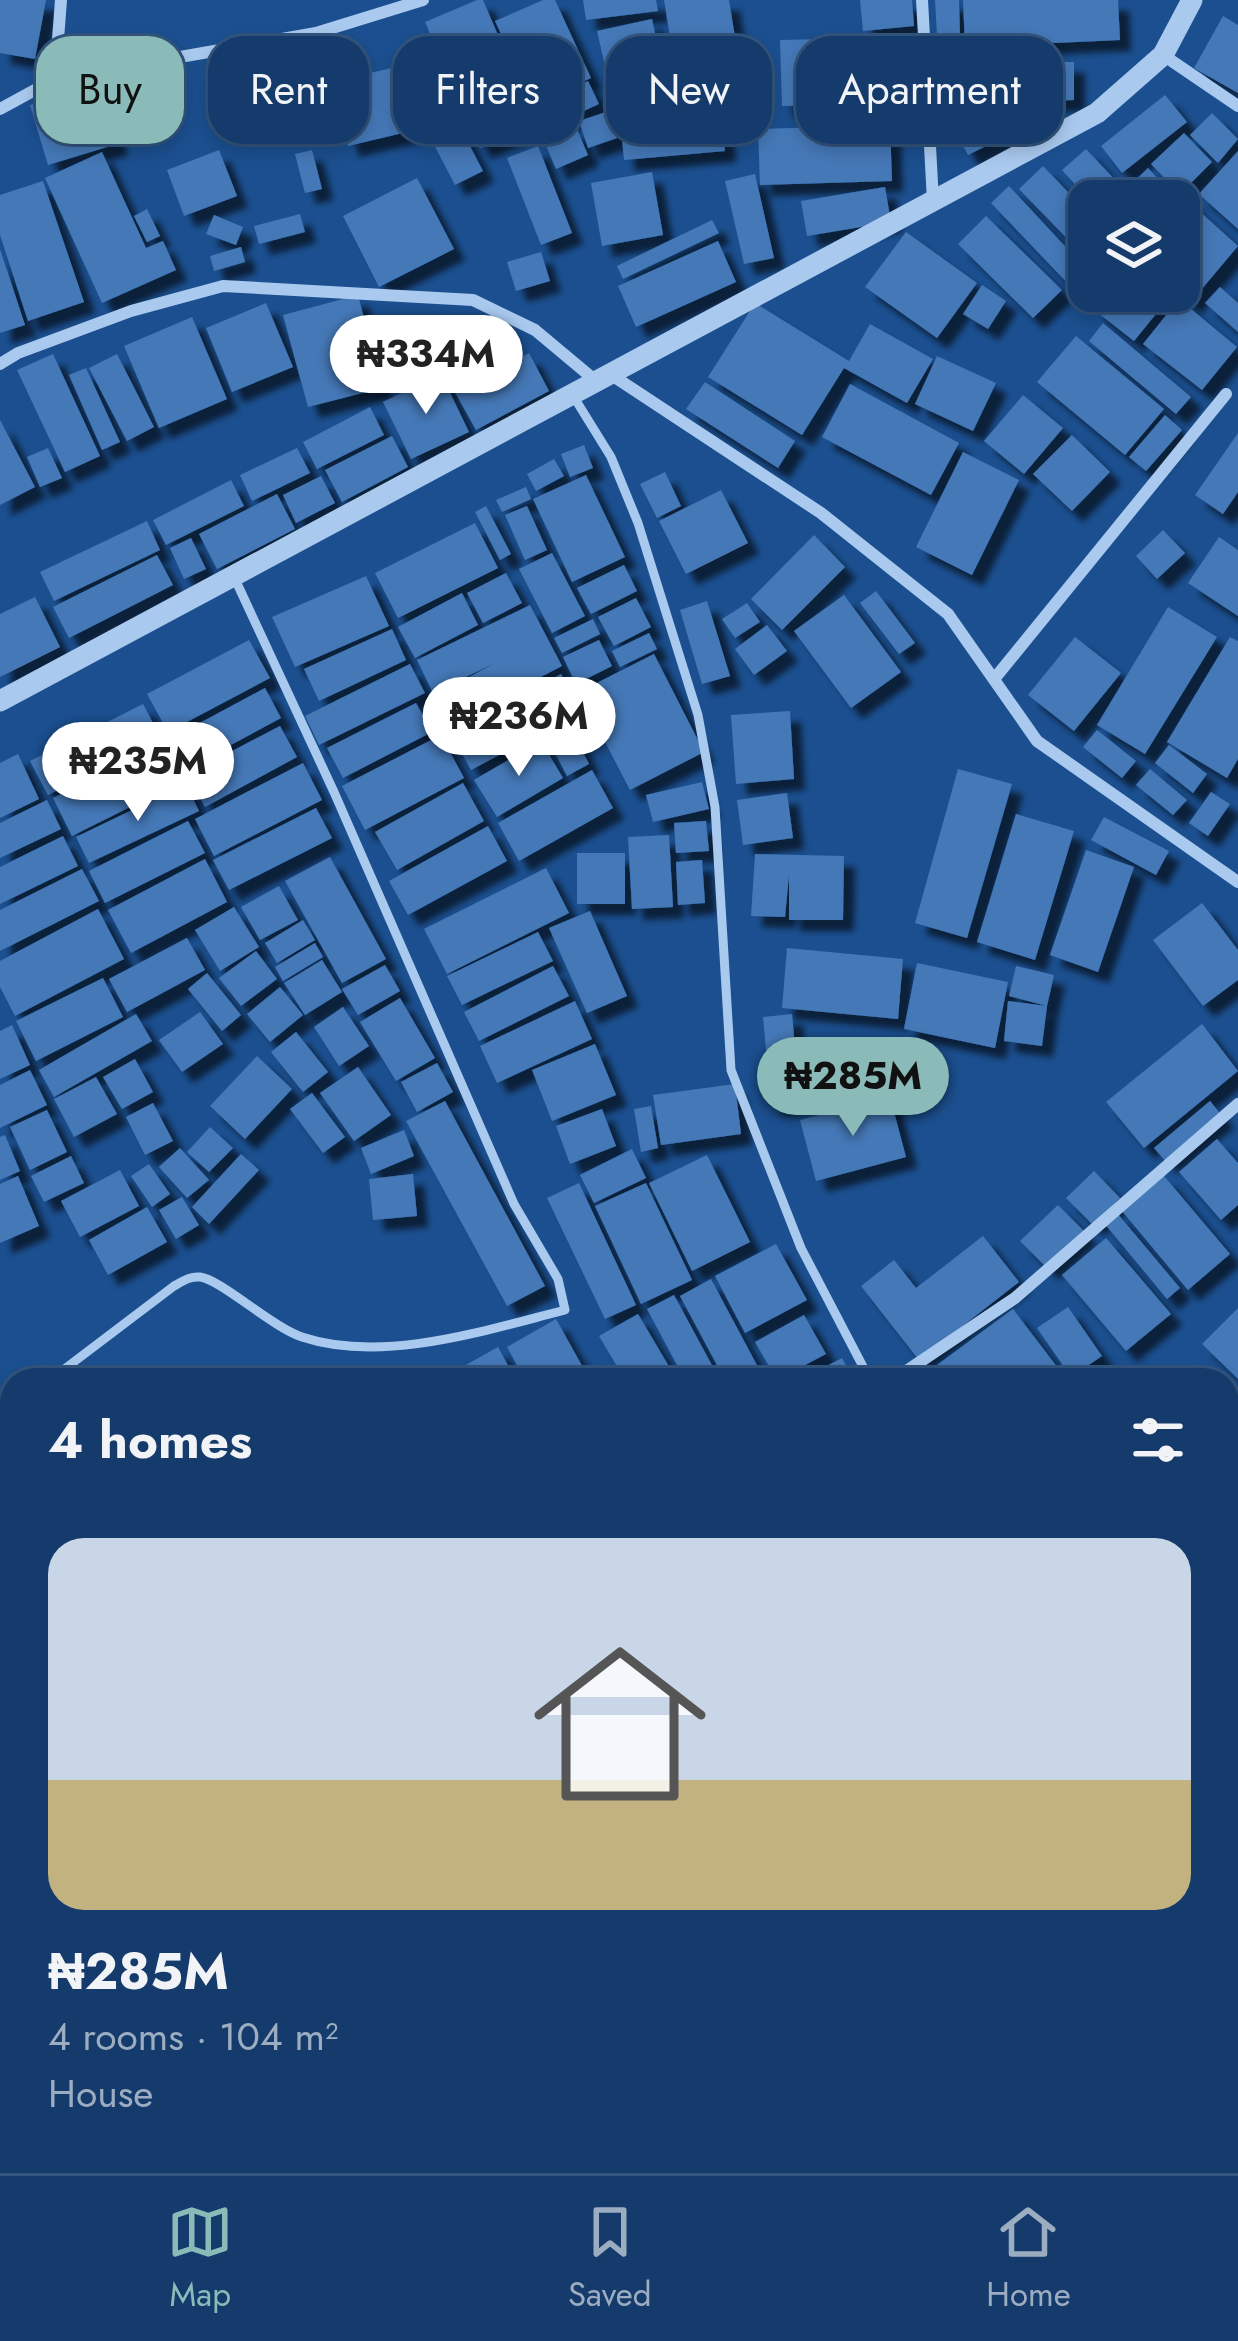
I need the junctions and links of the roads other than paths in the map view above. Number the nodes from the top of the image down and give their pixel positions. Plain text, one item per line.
1 (61, 0) edge
2 (423, 0) edge
3 (922, 0) edge
4 (1192, 0) edge
5 (59, 36) edge
6 (1163, 55) junction
7 (184, 57) edge
8 (36, 90) edge
9 (1238, 106) edge
10 (0, 109) edge
11 (932, 201) junction
12 (0, 364) edge
13 (602, 377) junction
14 (572, 394) junction
15 (1226, 394) dead end
16 (235, 578) junction
17 (995, 679) junction
18 (0, 701) edge
19 (1238, 882) edge
20 (1238, 1104) edge
21 (66, 1368) edge
22 (864, 1368) edge
23 (910, 1368) edge

1 - 5 street
2 - 7 street
3 - 11 street
4 - 6 street
6 - 9 street
6 - 11 street
8 - 10 street
11 - 13 street
12 - 13 street
13 - 14 street
13 - 17 street
14 - 16 street
14 - 22 lane
15 - 17 street
16 - 18 street
16 - 21 lane
17 - 19 street
20 - 23 street

